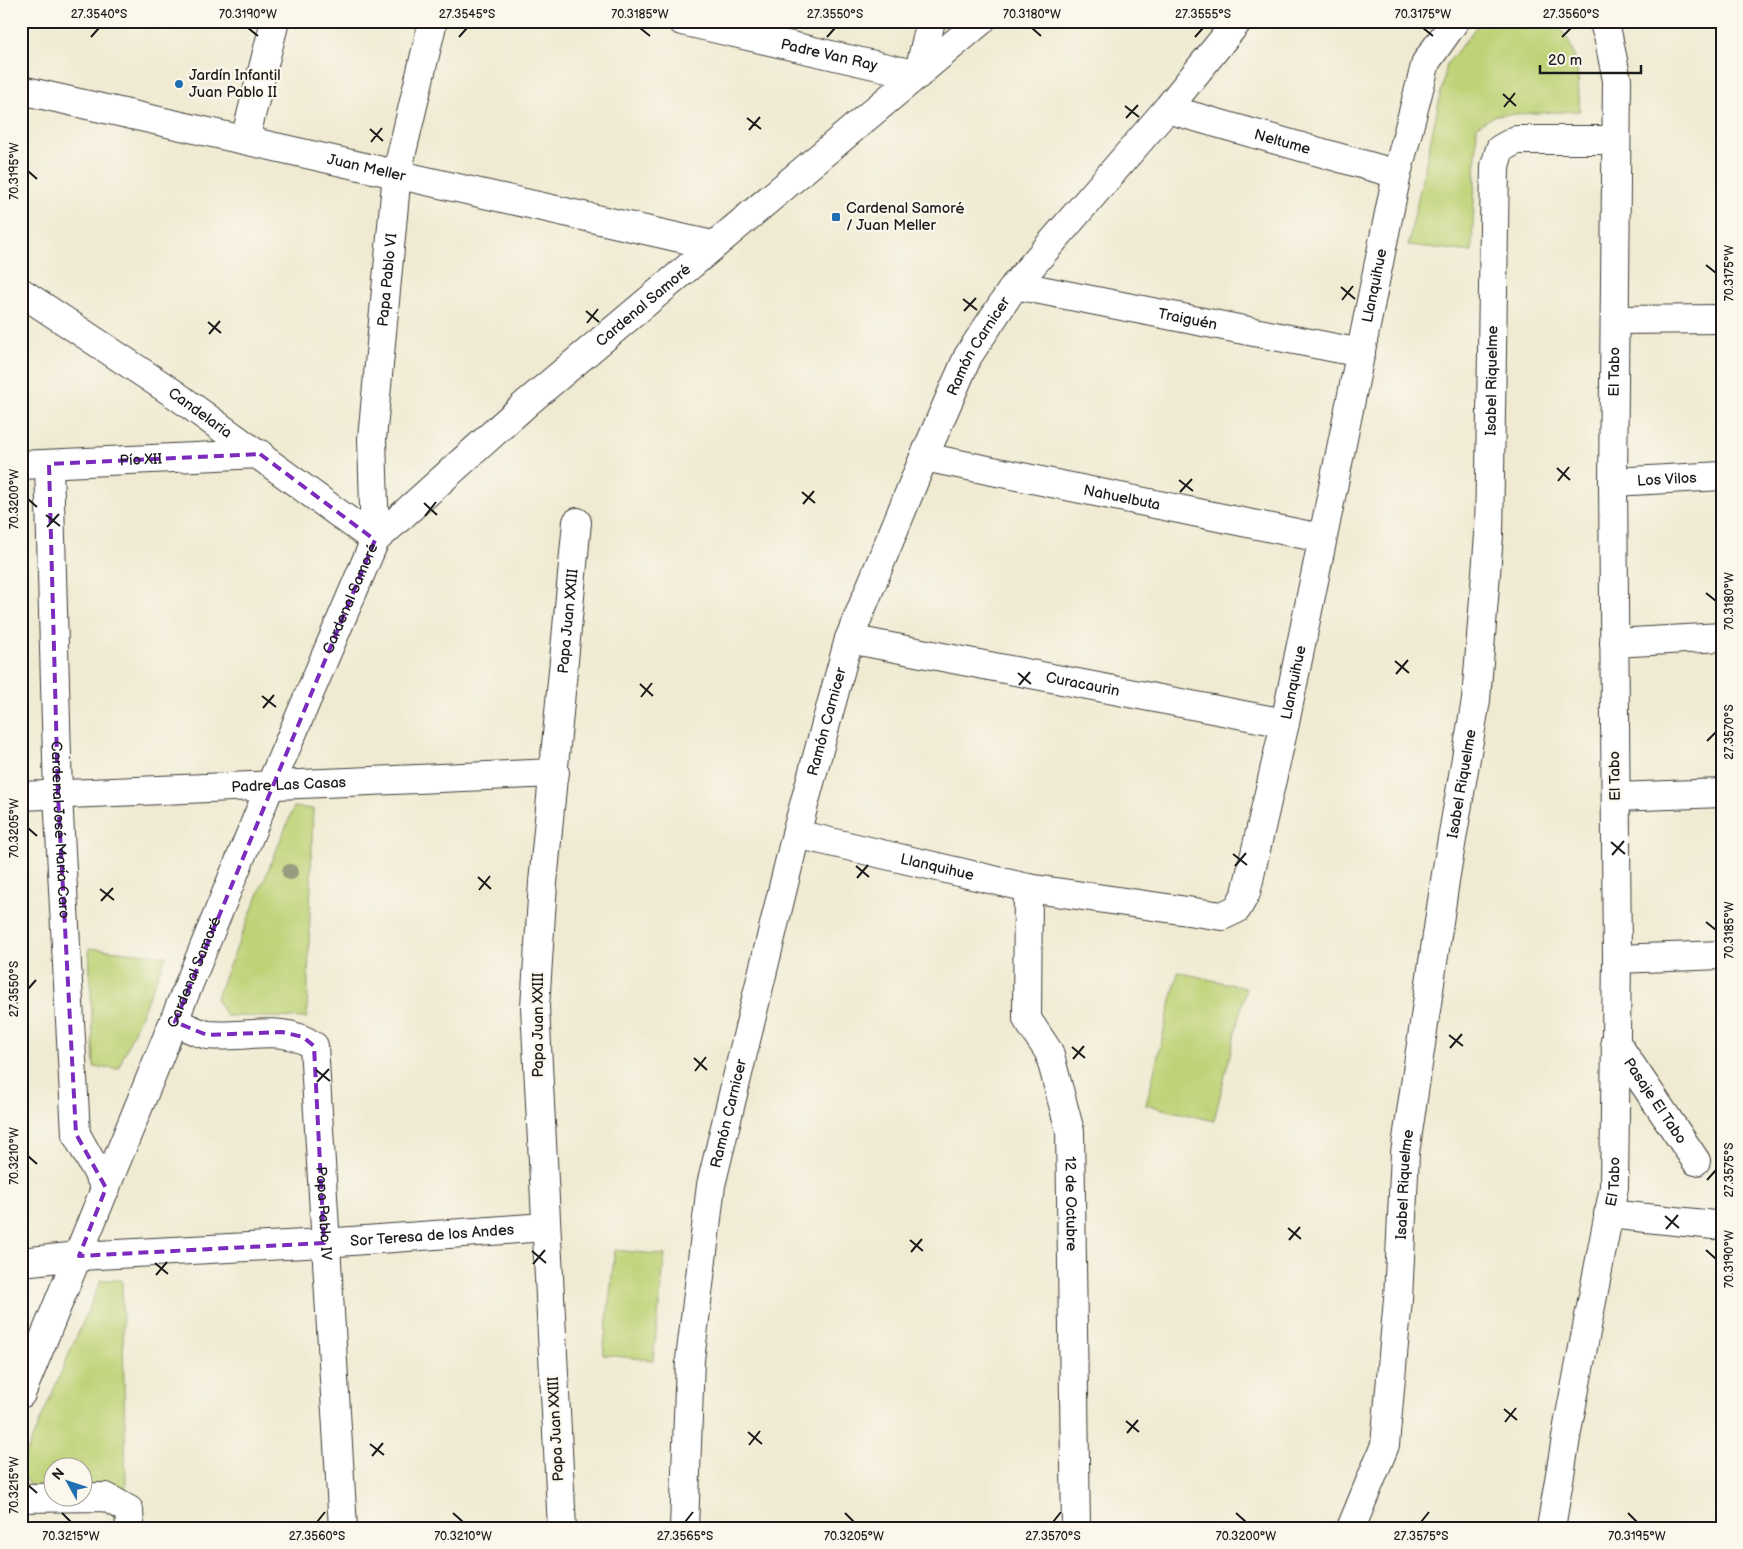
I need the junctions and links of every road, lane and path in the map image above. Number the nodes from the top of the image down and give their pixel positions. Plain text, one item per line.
1 (275, 21) edge
2 (433, 21) edge
3 (682, 21) edge
4 (931, 21) edge
5 (981, 21) edge
6 (1238, 21) edge
7 (1455, 21) edge
8 (1603, 21) edge
9 (918, 76) junction
10 (21, 90) edge
11 (1167, 109) junction
12 (245, 139) junction
13 (1616, 140) junction
14 (397, 173) junction
15 (1397, 174) junction
16 (712, 245) junction
17 (1015, 285) junction
18 (21, 292) edge
19 (1615, 320) junction
20 (1722, 320) edge
21 (1361, 353) junction
22 (260, 454) junction
23 (924, 457) junction
24 (49, 464) junction
25 (21, 465) edge
26 (1722, 476) edge
27 (1613, 482) junction
28 (577, 522) dead end
29 (1322, 538) junction
30 (375, 540) junction
31 (1722, 637) edge
32 (849, 639) junction
33 (1614, 644) junction
34 (1285, 723) junction
35 (555, 773) junction
36 (270, 786) junction
37 (1722, 793) edge
38 (58, 795) junction
39 (21, 796) edge
40 (1616, 797) junction
41 (796, 834) junction
42 (1028, 888) junction
43 (1722, 955) edge
44 (1616, 959) junction
45 (175, 1022) junction
46 (1616, 1041) junction
47 (1696, 1161) dead end
48 (106, 1188) junction
49 (1608, 1214) junction
50 (1714, 1225) dead end
51 (545, 1227) junction
52 (324, 1243) junction
53 (79, 1256) junction
54 (21, 1262) edge
55 (21, 1394) edge
56 (21, 1498) edge
57 (130, 1528) edge
58 (343, 1528) edge
59 (562, 1528) edge
60 (684, 1528) edge
61 (1076, 1528) edge
62 (1352, 1528) edge
63 (1551, 1528) edge

1 - 12 street
2 - 14 street, Papa Pablo VI
3 - 9 street, Padre Van Ray
4 - 9 street
5 - 9 street, Cardenal Samoré
6 - 11 street, Ramón Carnicer
7 - 15 street, Llanquihue
8 - 13 street, El Tabo
9 - 16 street, Cardenal Samoré
10 - 12 street, Juan Meller
11 - 15 street, Neltume
11 - 17 street, Ramón Carnicer
12 - 14 street, Juan Meller
13 - 19 street, El Tabo
13 - 62 street, Isabel Riquelme
14 - 16 street, Juan Meller
14 - 30 street, Papa Pablo VI
15 - 21 street, Llanquihue
16 - 30 street, Cardenal Samoré
17 - 21 street, Traiguén
17 - 23 street, Ramón Carnicer
18 - 22 street, Candelaria
19 - 20 street
19 - 27 street, El Tabo
21 - 29 street, Llanquihue
22 - 24 street, Pío XII
22 - 30 street, Candelaria
23 - 29 street, Nahuelbuta
23 - 32 street, Ramón Carnicer
24 - 25 street, Pío XII
24 - 38 street, Cardenal José María Caro
26 - 27 street, Los Vilos
27 - 33 street, El Tabo
28 - 35 street, Papa Juan XXIII
29 - 34 street, Llanquihue
30 - 36 street, Cardenal Samoré
31 - 33 street
32 - 34 street, Curacaurin
32 - 41 street, Ramón Carnicer
33 - 40 street, El Tabo
34 - 42 street, Llanquihue
35 - 36 street, Padre Las Casas
35 - 51 street, Papa Juan XXIII
36 - 38 street, Padre Las Casas
36 - 45 street, Cardenal Samoré
37 - 40 street
38 - 39 street, Padre Las Casas
38 - 48 street, Cardenal José María Caro
40 - 44 street, El Tabo
41 - 42 street, Llanquihue
41 - 60 street, Ramón Carnicer
42 - 61 street, 12 de Octubre
43 - 44 street
44 - 46 street, El Tabo
45 - 48 street, Cardenal Samoré
45 - 52 street, Papa Pablo IV
46 - 47 street, Pasaje El Tabo
46 - 49 street, El Tabo
48 - 53 street, Cardenal Samoré
49 - 50 street
49 - 63 street, El Tabo
51 - 52 street, Sor Teresa de los Andes
51 - 59 street, Papa Juan XXIII
52 - 53 street, Sor Teresa de los Andes
52 - 58 street, Papa Pablo IV
53 - 54 street, Sor Teresa de los Andes
53 - 55 street, Cardenal Samoré
56 - 57 street

